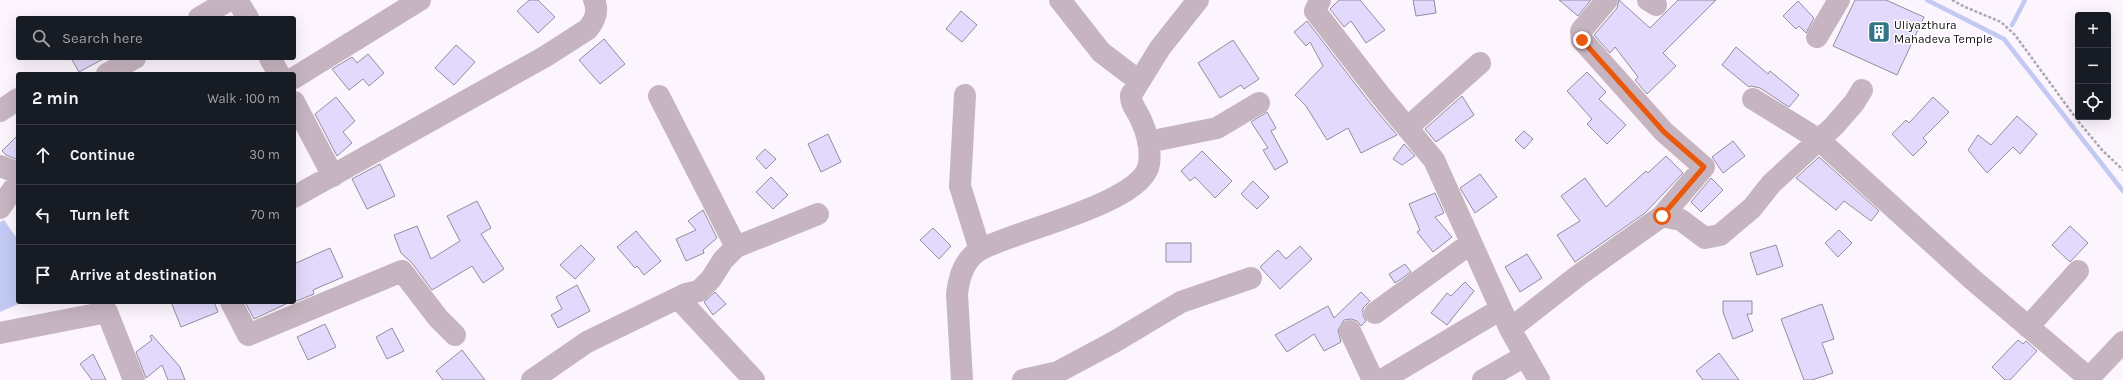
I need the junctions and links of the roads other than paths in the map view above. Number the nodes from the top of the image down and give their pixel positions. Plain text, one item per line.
1 (229, 0) edge
2 (237, 0) edge
3 (420, 0) edge
4 (594, 0) edge
5 (1060, 0) edge
6 (1198, 0) edge
7 (1320, 0) edge
8 (1607, 0) edge
9 (1839, 0) edge
10 (201, 16) edge
11 (247, 16) edge
12 (1816, 37) dead end
13 (132, 60) edge
14 (271, 60) edge
15 (1480, 63) dead end
16 (111, 72) edge
17 (278, 72) edge
18 (296, 77) edge
19 (1139, 81) junction
20 (1862, 90) dead end
21 (964, 95) dead end
22 (659, 96) dead end
23 (1753, 99) dead end
24 (16, 101) edge
25 (1258, 103) dead end
26 (296, 106) edge
27 (0, 111) edge
28 (1407, 128) junction
29 (1818, 139) junction
30 (1148, 142) junction
31 (0, 166) edge
32 (16, 172) edge
33 (332, 176) junction
34 (16, 185) edge
35 (296, 196) edge
36 (0, 208) edge
37 (818, 214) dead end
38 (1662, 216) junction
39 (1471, 243) junction
40 (736, 248) junction
41 (980, 250) junction
42 (2078, 271) dead end
43 (1252, 278) dead end
44 (678, 298) junction
45 (232, 304) edge
46 (109, 307) edge
47 (1501, 309) junction
48 (1375, 313) dead end
49 (2028, 327) junction
50 (1510, 329) junction
51 (1350, 331) dead end
52 (0, 333) edge
53 (454, 335) dead end
54 (2123, 342) edge
55 (1526, 356) junction
56 (557, 373) edge
57 (2090, 379) edge
58 (134, 380) edge
59 (532, 380) edge
60 (754, 380) edge
61 (962, 380) edge
62 (1023, 380) edge
63 (1373, 380) edge
64 (1382, 380) edge
65 (1483, 380) edge
66 (1539, 380) edge

1 - 10 street
2 - 11 street
3 - 18 street
4 - 33 street
5 - 19 street
6 - 19 street
7 - 28 street
8 - 38 street
9 - 12 street
13 - 16 street
14 - 17 street
15 - 28 street
19 - 30 street
20 - 29 street
21 - 41 street
22 - 40 street
23 - 29 street
24 - 27 street
25 - 30 street
26 - 33 street
28 - 39 street
29 - 38 street
29 - 49 street
30 - 41 street
31 - 32 street
33 - 35 street
34 - 36 street
37 - 40 street
38 - 50 street
39 - 47 street
39 - 48 street
40 - 44 street
41 - 61 street
42 - 49 street
43 - 62 street
44 - 56 street
44 - 60 street
45 - 53 street
46 - 52 street
46 - 58 street
47 - 50 street
47 - 64 street
49 - 57 street
50 - 55 street
51 - 63 street
54 - 57 street
55 - 65 street
55 - 66 street
56 - 59 street

